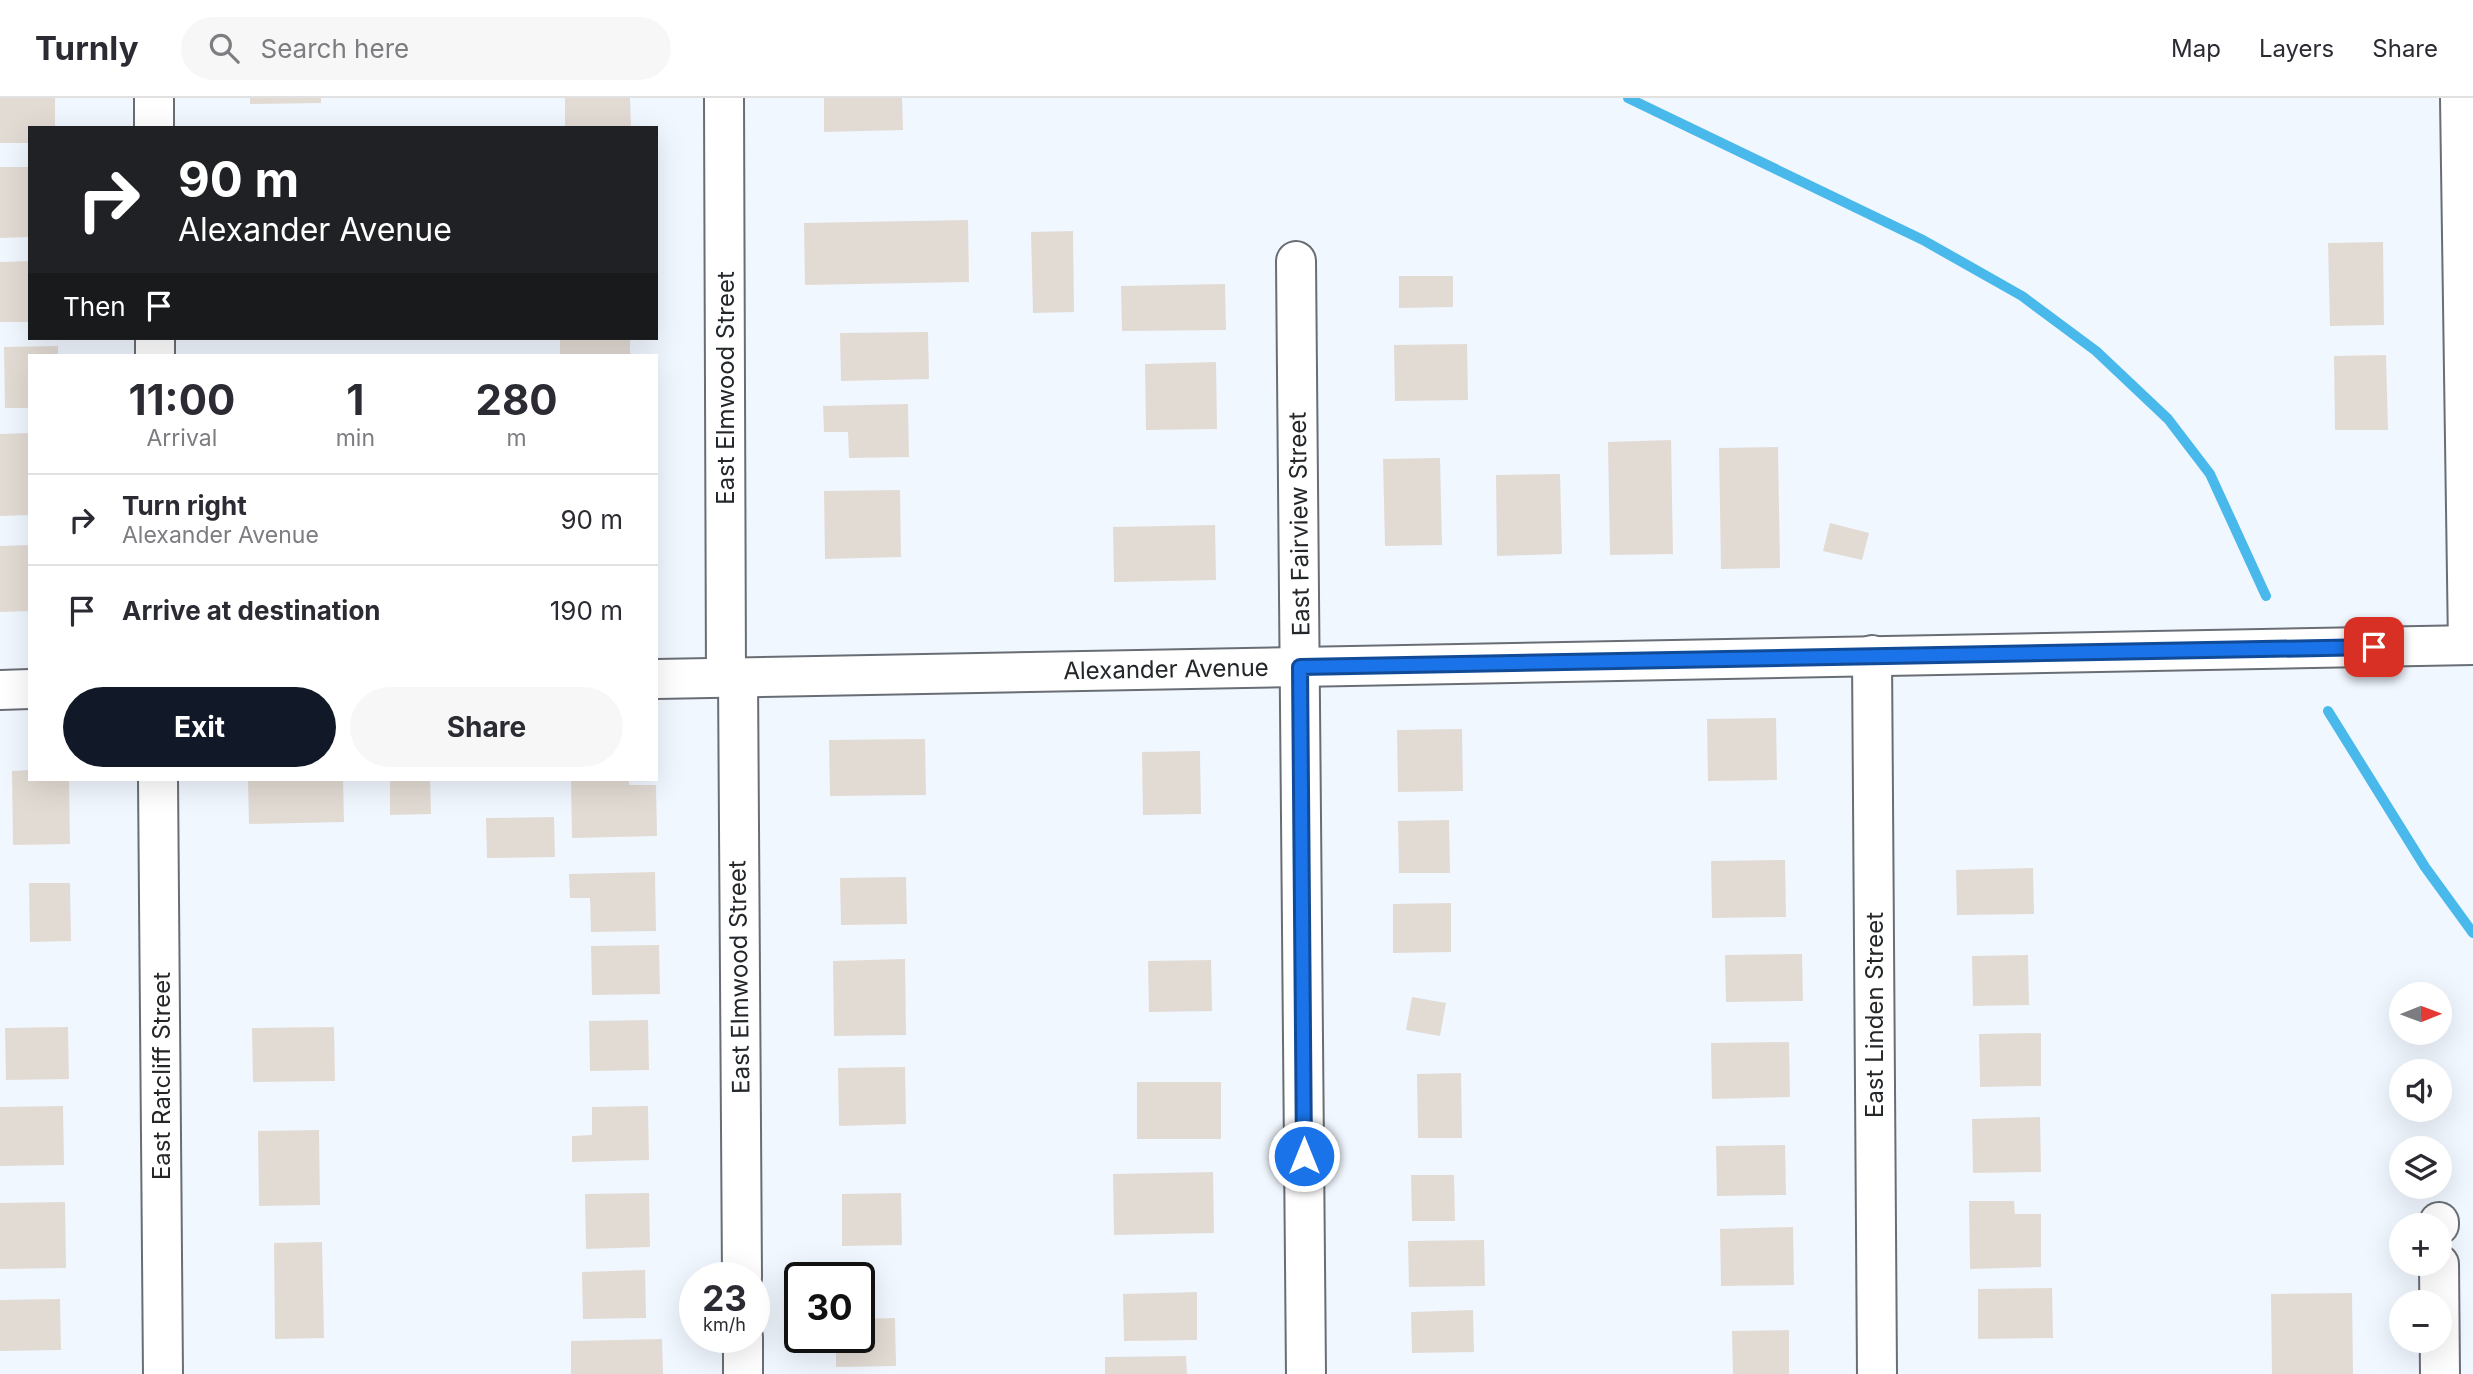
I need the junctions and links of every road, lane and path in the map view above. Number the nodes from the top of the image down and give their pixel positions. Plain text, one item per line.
1 (154, 98) edge
2 (724, 98) edge
3 (2460, 98) edge
4 (154, 126) edge
5 (1296, 261) dead end
6 (2470, 645) edge
7 (1872, 655) junction
8 (1300, 667) junction
9 (732, 677) junction
10 (658, 679) edge
11 (28, 689) edge
12 (0, 690) edge
13 (158, 781) edge
14 (742, 1262) edge
15 (2439, 1276) edge
16 (743, 1353) edge
17 (163, 1374) edge
18 (743, 1374) edge
19 (1306, 1374) edge
20 (1877, 1374) edge
21 (2440, 1374) edge

1 - 4 street
2 - 9 street, East Elmwood Street
3 - 6 street
5 - 8 street, East Fairview Street
6 - 7 street, Alexander Avenue
7 - 8 street, Alexander Avenue
7 - 20 street, East Linden Street
8 - 9 street, Alexander Avenue
8 - 19 street, East Fairview Street
9 - 10 street, Alexander Avenue
9 - 14 street, East Elmwood Street
11 - 12 street
13 - 17 street, East Ratcliff Street
15 - 21 street
16 - 18 street

